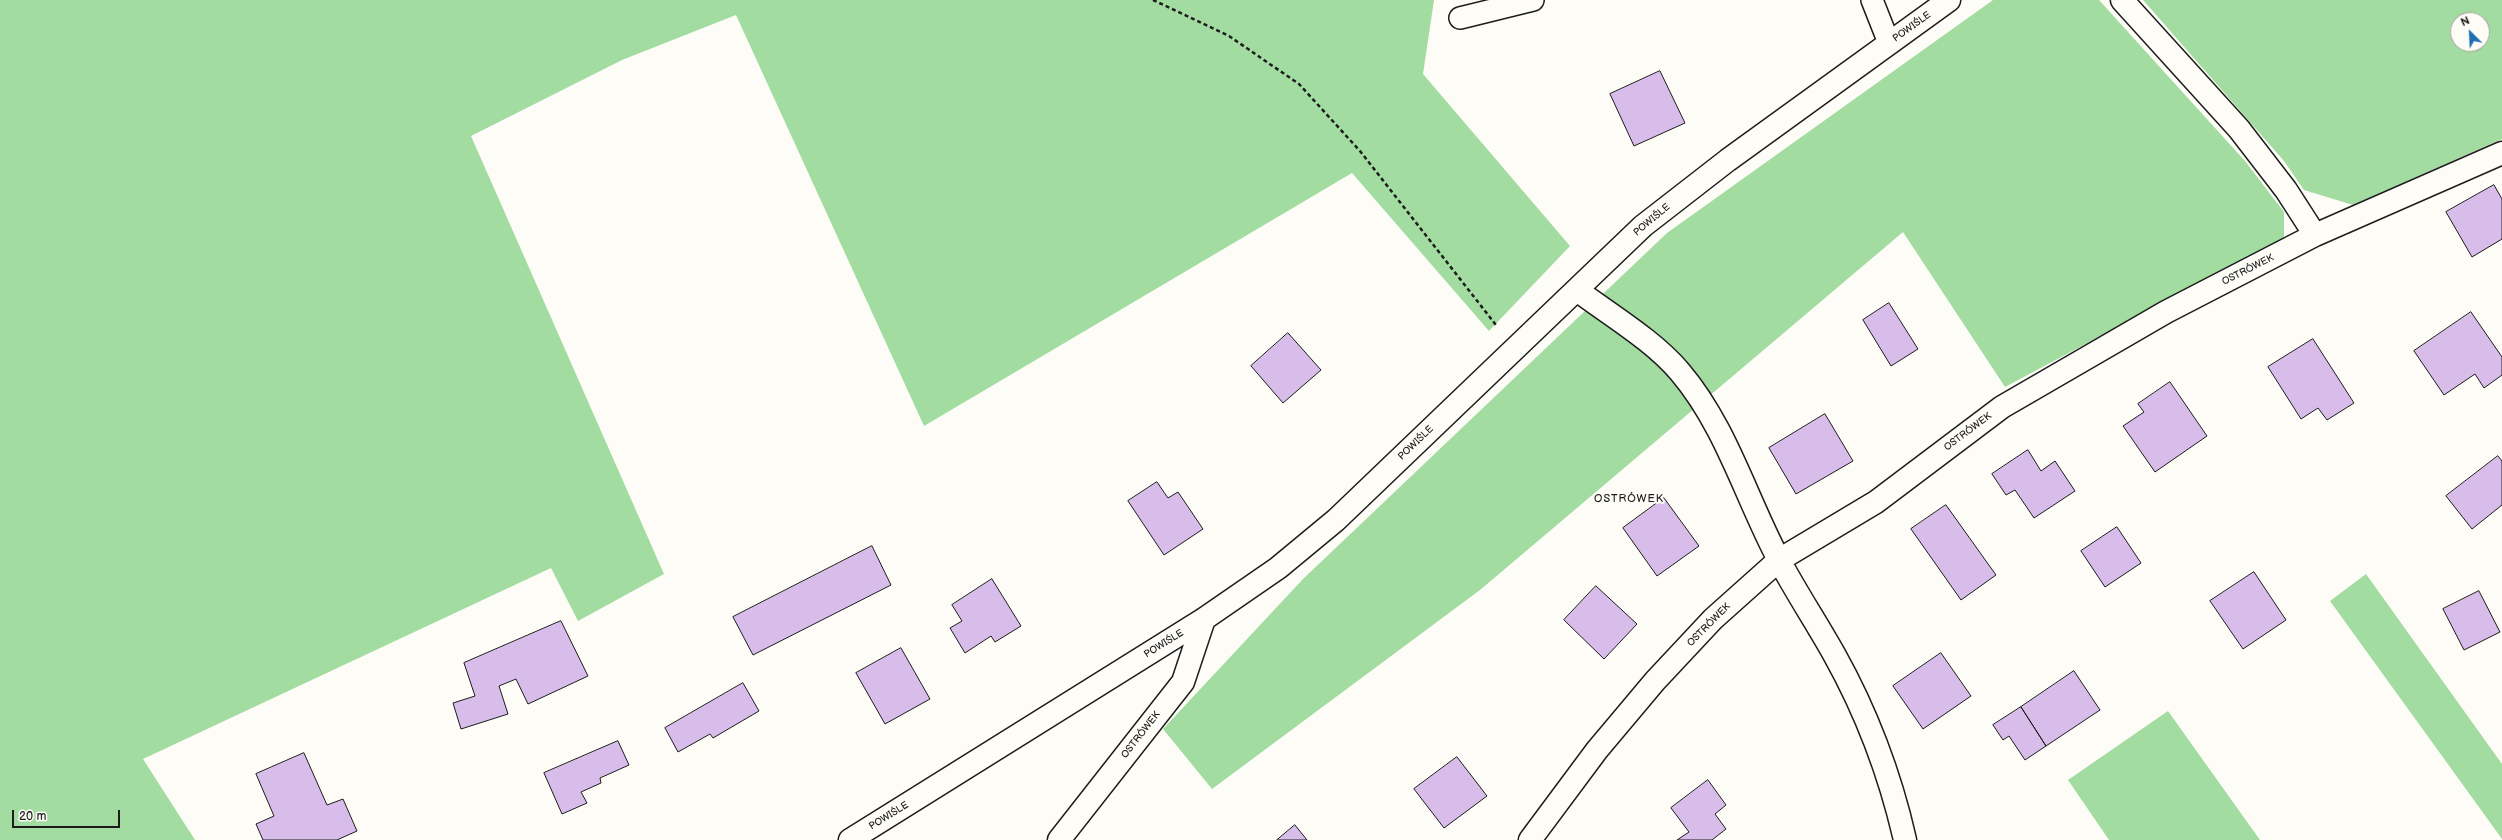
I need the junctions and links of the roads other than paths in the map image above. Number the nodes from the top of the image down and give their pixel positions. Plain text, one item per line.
1 (1533, 0) edge
2 (1872, 0) edge
3 (1949, 0) edge
4 (2122, 0) edge
5 (1460, 18) dead end
6 (1889, 43) junction
7 (2502, 152) edge
8 (2315, 234) junction
9 (1577, 290) junction
10 (1779, 560) junction
11 (1204, 619) junction
12 (850, 840) edge
13 (1059, 840) edge
14 (1530, 840) edge
15 (1905, 840) edge

1 - 5 lane
2 - 6 lane
3 - 6 street, POWIŚLE
4 - 8 street
6 - 9 street, POWIŚLE
7 - 8 street, OSTRÓWEK
8 - 10 street, OSTRÓWEK
9 - 10 street
9 - 11 street, POWIŚLE
10 - 14 street, OSTRÓWEK
10 - 15 street
11 - 12 street, POWIŚLE
11 - 13 street, OSTRÓWEK

